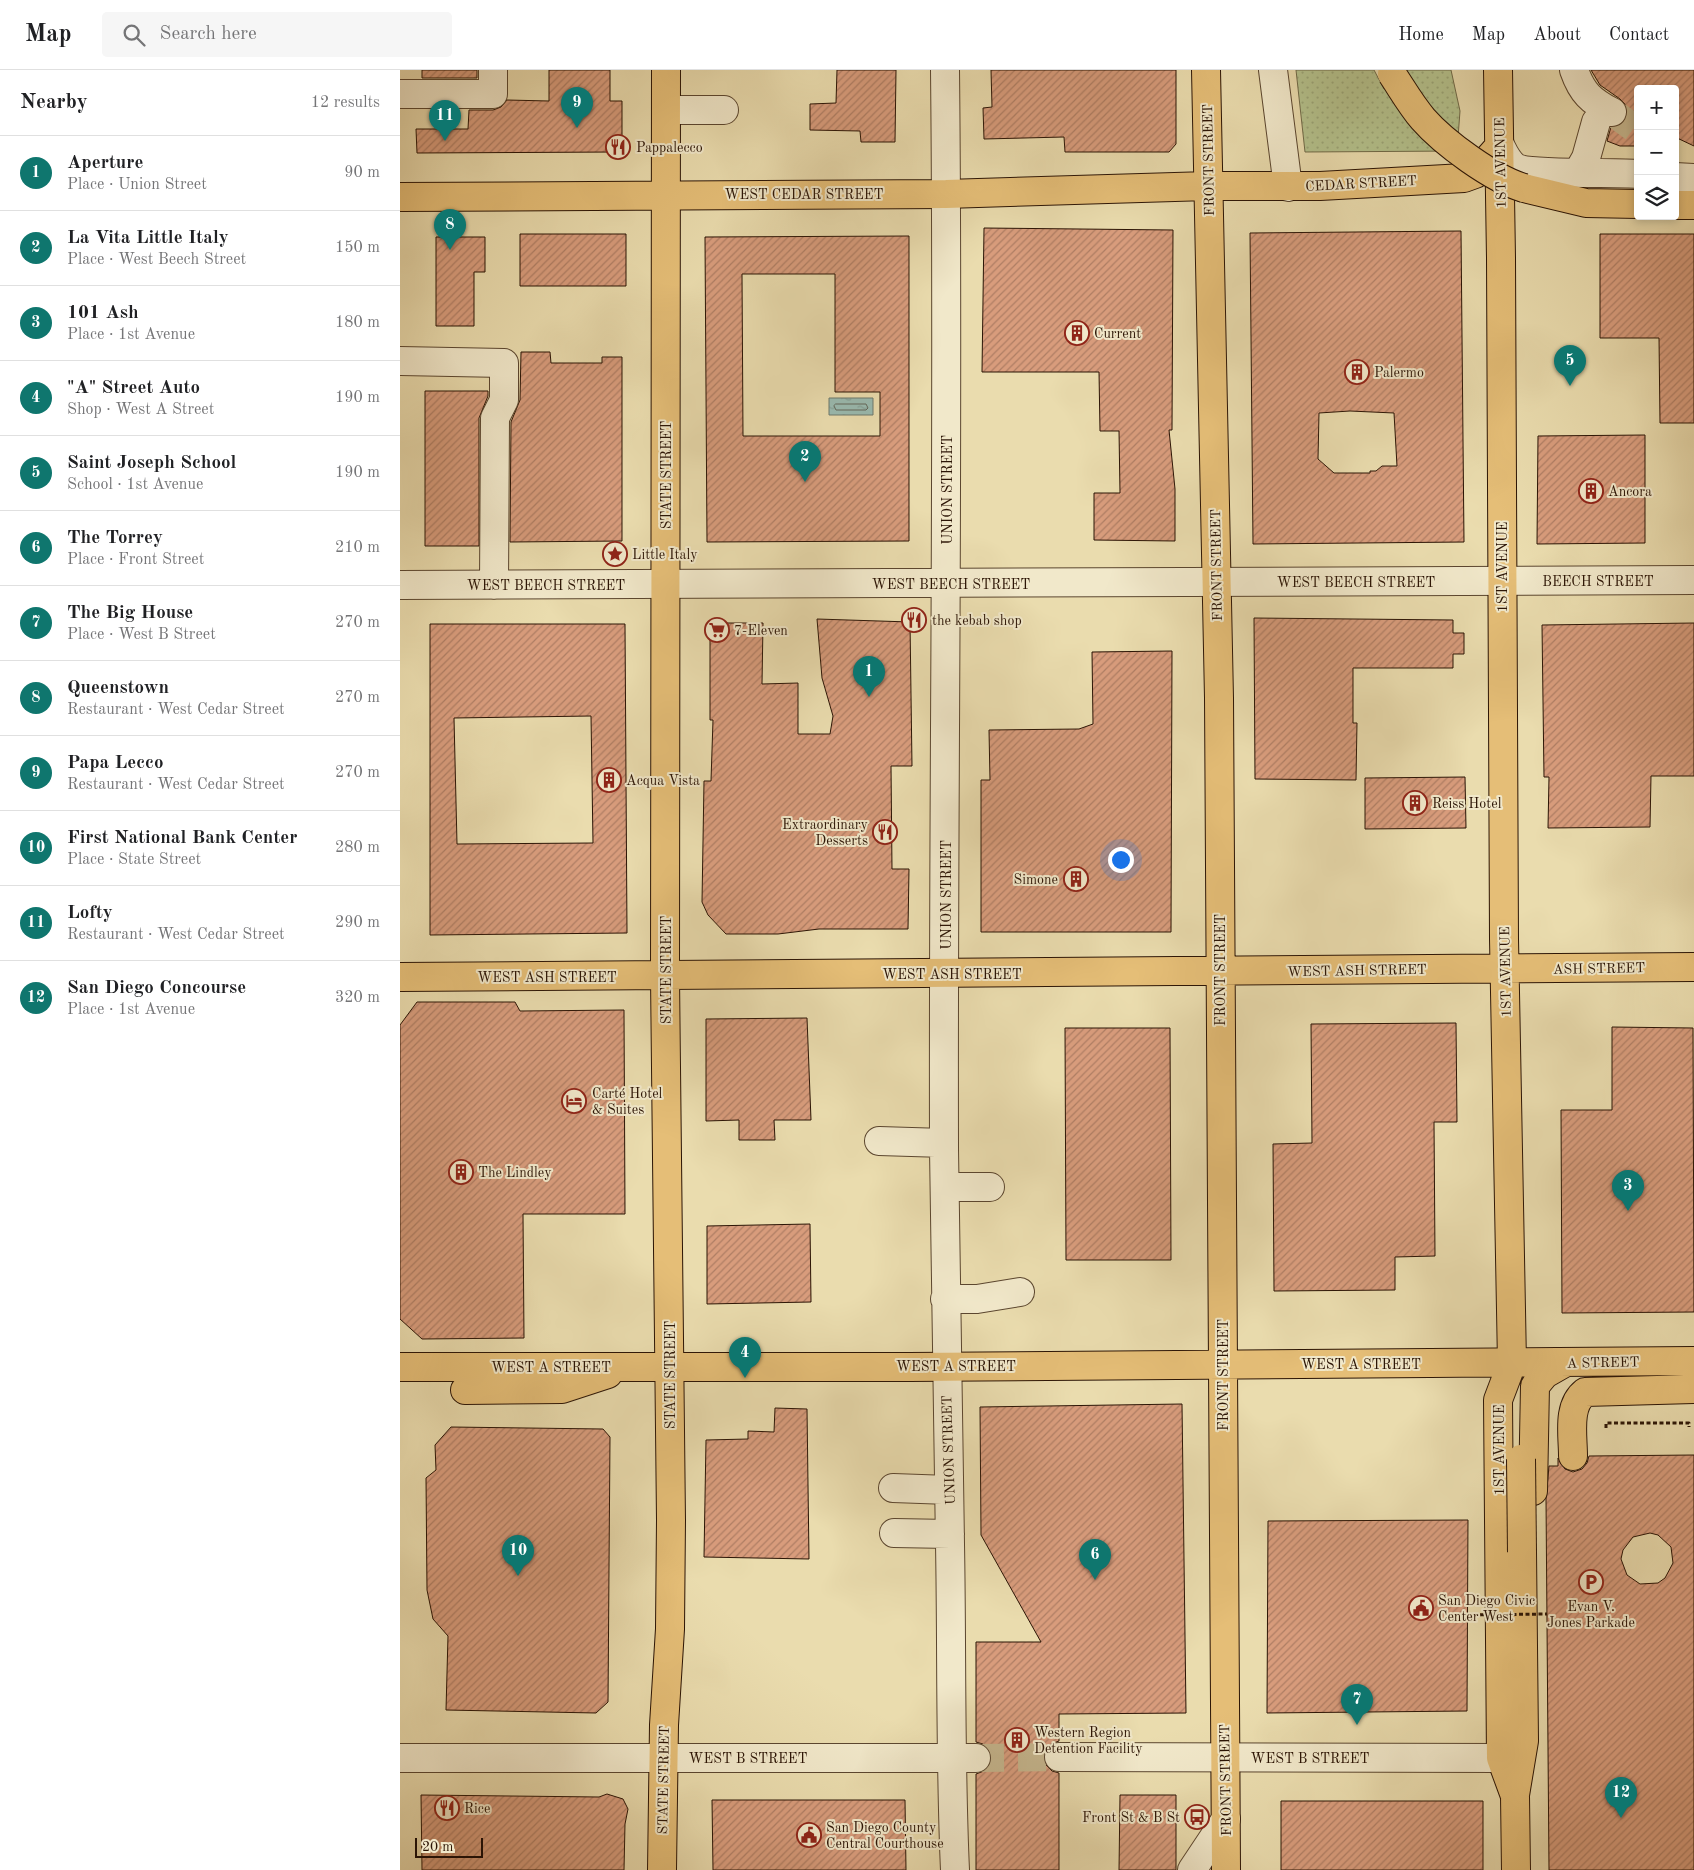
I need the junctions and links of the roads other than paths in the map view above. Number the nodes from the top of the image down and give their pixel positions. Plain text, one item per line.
1 (493, 70) edge
2 (666, 70) edge
3 (945, 70) edge
4 (1206, 70) edge
5 (1272, 70) edge
6 (1498, 70) edge
7 (1574, 70) edge
8 (1391, 72) edge
9 (400, 94) edge
10 (666, 110) junction
11 (724, 110) dead end
12 (1500, 145) junction
13 (1634, 170) edge
14 (1578, 172) junction
15 (1679, 177) edge
16 (1694, 178) edge
17 (1208, 186) junction
18 (1288, 186) junction
19 (946, 194) junction
20 (666, 196) junction
21 (400, 197) edge
22 (1634, 204) edge
23 (1679, 205) edge
24 (1694, 205) edge
25 (400, 361) edge
26 (1694, 580) edge
27 (1502, 581) junction
28 (1217, 582) junction
29 (947, 584) junction
30 (400, 585) edge
31 (494, 585) junction
32 (666, 585) junction
33 (1694, 967) edge
34 (1505, 969) junction
35 (1220, 972) junction
36 (946, 974) junction
37 (665, 976) junction
38 (400, 977) edge
39 (880, 1141) dead end
40 (944, 1143) junction
41 (944, 1187) junction
42 (990, 1187) dead end
43 (1020, 1292) dead end
44 (946, 1299) junction
45 (1694, 1361) edge
46 (1566, 1362) junction
47 (1512, 1363) junction
48 (1223, 1365) junction
49 (630, 1366) junction
50 (670, 1366) junction
51 (946, 1366) junction
52 (400, 1367) edge
53 (1694, 1388) edge
54 (465, 1390) dead end
55 (1573, 1456) dead end
56 (893, 1488) dead end
57 (949, 1490) junction
58 (894, 1533) dead end
59 (950, 1534) junction
60 (1500, 1562) junction
61 (1059, 1757) tunnel mouth
62 (400, 1758) edge
63 (663, 1758) junction
64 (963, 1758) junction
65 (1225, 1758) junction
66 (1501, 1758) junction
67 (1515, 1796) junction
68 (1226, 1819) junction
69 (662, 1870) edge
70 (955, 1870) edge
71 (1192, 1870) edge
72 (1226, 1870) edge
73 (1516, 1870) edge

1 - 9 street
2 - 10 main road, STATE STREET
3 - 19 street, UNION STREET
4 - 17 main road, FRONT STREET
5 - 18 street
6 - 12 main road, 1ST AVENUE
7 - 14 street
8 - 22 main road, bridge
10 - 11 street
10 - 20 main road, STATE STREET
12 - 14 street
12 - 18 main road, CEDAR STREET
12 - 27 main road, 1ST AVENUE
13 - 14 street
15 - 16 street
17 - 18 main road, CEDAR STREET
17 - 19 main road, WEST CEDAR STREET
17 - 28 main road, FRONT STREET
19 - 20 main road, WEST CEDAR STREET
19 - 29 street, UNION STREET
20 - 21 main road, WEST CEDAR STREET
20 - 32 main road, STATE STREET
23 - 24 main road
25 - 31 street
26 - 27 street, BEECH STREET
27 - 28 street, WEST BEECH STREET
27 - 34 main road, 1ST AVENUE
28 - 29 street, WEST BEECH STREET
28 - 35 main road, FRONT STREET
29 - 32 street, WEST BEECH STREET
29 - 36 street, UNION STREET
30 - 31 street, WEST BEECH STREET
31 - 32 street, WEST BEECH STREET
32 - 37 main road, STATE STREET
33 - 34 main road, ASH STREET
34 - 35 main road, WEST ASH STREET
34 - 47 main road, 1ST AVENUE
35 - 36 main road, WEST ASH STREET
35 - 48 main road, FRONT STREET
36 - 37 main road, WEST ASH STREET
36 - 40 street, UNION STREET
37 - 38 main road, WEST ASH STREET
37 - 50 main road, STATE STREET
39 - 40 street
40 - 41 street, UNION STREET
41 - 42 street
41 - 44 street, UNION STREET
43 - 44 street
44 - 51 street, UNION STREET
45 - 46 main road, A STREET
46 - 47 main road, A STREET
46 - 60 main road
47 - 48 main road, WEST A STREET
47 - 60 main road, 1ST AVENUE
47 - 67 main road, bridge
48 - 51 main road, WEST A STREET
48 - 65 main road, FRONT STREET
49 - 50 main road, WEST A STREET
49 - 52 main road, WEST A STREET
49 - 54 main road
50 - 51 main road, WEST A STREET
50 - 63 main road, STATE STREET
51 - 57 street, UNION STREET
53 - 55 main road
56 - 57 street
57 - 59 street, UNION STREET
58 - 59 street
59 - 64 street, UNION STREET
60 - 66 main road, 1ST AVENUE
61 - 65 street, WEST B STREET
62 - 63 street, WEST B STREET
63 - 64 street, WEST B STREET
63 - 69 main road, STATE STREET
64 - 70 street, UNION STREET
65 - 66 street, WEST B STREET
65 - 68 main road, FRONT STREET
66 - 67 main road, 1ST AVENUE
67 - 73 main road, 1ST AVENUE
68 - 71 street
68 - 72 main road, FRONT STREET

